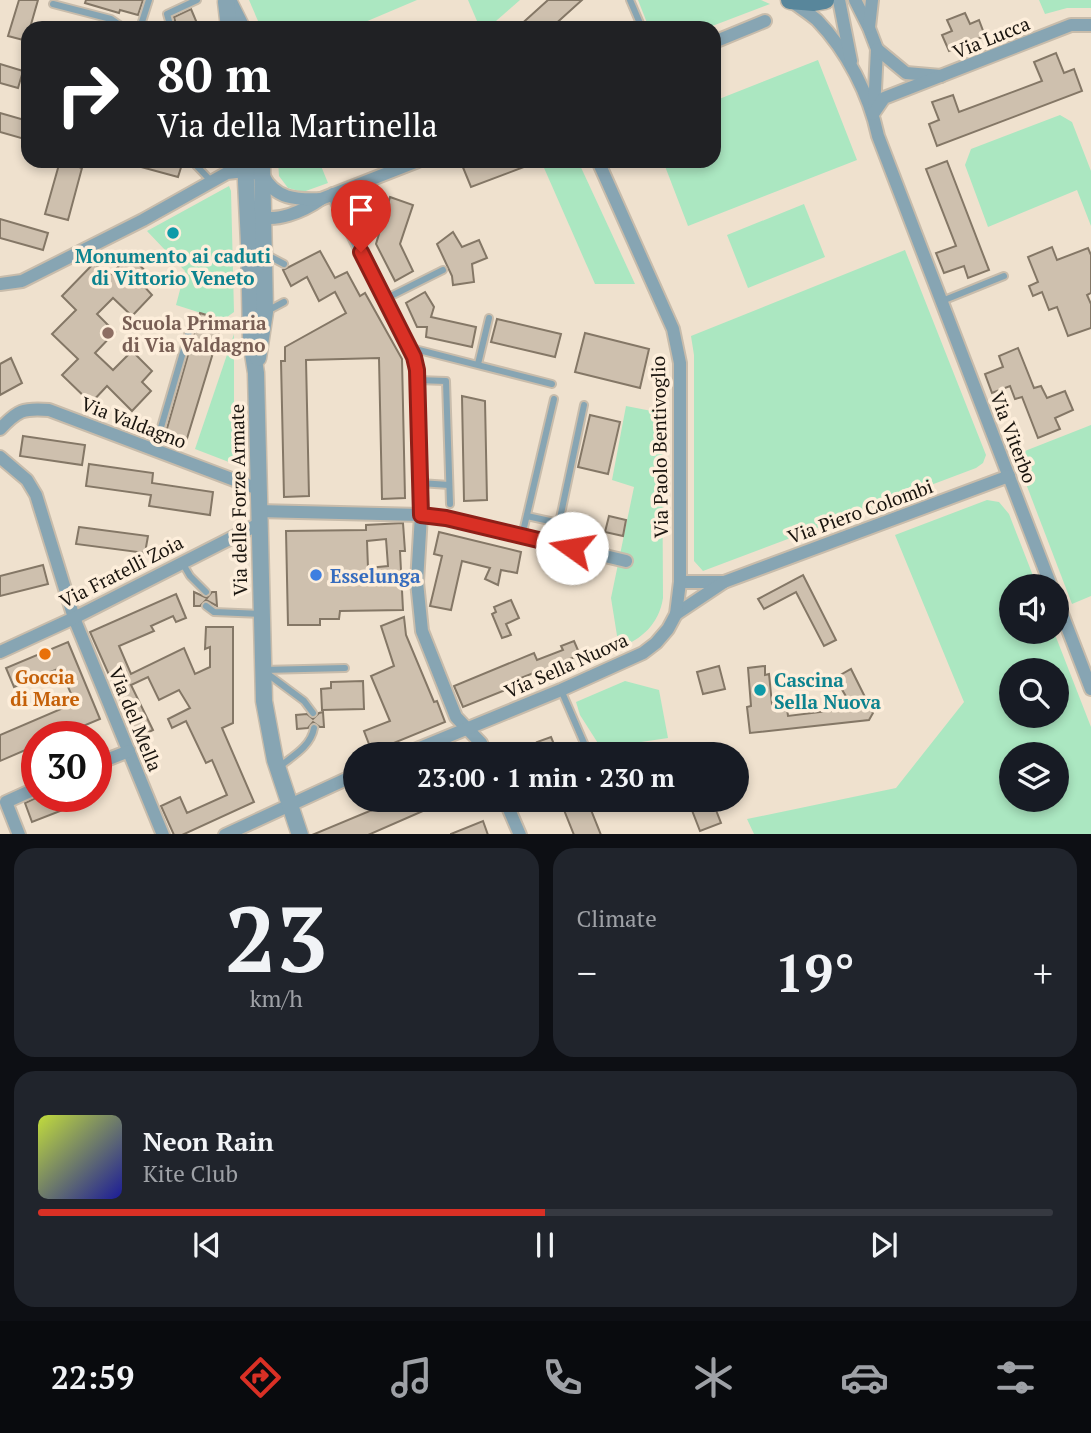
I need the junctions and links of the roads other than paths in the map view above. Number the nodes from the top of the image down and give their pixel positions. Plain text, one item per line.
1 (149, 0) edge
2 (197, 0) edge
3 (227, 0) edge
4 (630, 0) edge
5 (790, 0) edge
6 (825, 0) edge
7 (839, 0) edge
8 (855, 0) edge
9 (872, 0) edge
10 (52, 4) dead end
11 (114, 21) edge
12 (143, 21) edge
13 (169, 21) edge
14 (228, 21) edge
15 (238, 21) edge
16 (639, 21) edge
17 (765, 21) dead end
18 (1091, 25) edge
19 (869, 27) junction
20 (721, 39) edge
21 (877, 49) junction
22 (853, 69) junction
23 (945, 76) junction
24 (873, 114) junction
25 (199, 168) edge
26 (240, 168) edge
27 (245, 168) edge
28 (262, 168) edge
29 (400, 168) edge
30 (601, 168) edge
31 (211, 181) junction
32 (327, 197) junction
33 (247, 212) junction
34 (263, 219) junction
35 (257, 257) junction
36 (284, 264) dead end
37 (443, 270) dead end
38 (1004, 276) dead end
39 (0, 284) edge
40 (385, 299) junction
41 (942, 301) junction
42 (284, 302) dead end
43 (258, 309) junction
44 (489, 318) dead end
45 (191, 325) dead end
46 (409, 347) junction
47 (478, 365) junction
48 (417, 380) junction
49 (552, 384) dead end
50 (554, 399) dead end
51 (584, 405) dead end
52 (0, 429) edge
53 (157, 441) dead end
54 (0, 457) edge
55 (1009, 476) junction
56 (420, 483) junction
57 (449, 485) junction
58 (258, 489) junction
59 (450, 504) dead end
60 (421, 515) junction
61 (527, 516) junction
62 (259, 517) junction
63 (522, 536) junction
64 (626, 561) dead end
65 (182, 562) junction
66 (1046, 574) edge
67 (680, 582) junction
68 (724, 582) junction
69 (206, 592) dead end
70 (206, 606) dead end
71 (261, 614) junction
72 (676, 614) junction
73 (74, 618) junction
74 (1069, 632) edge
75 (0, 652) edge
76 (345, 668) dead end
77 (263, 670) junction
78 (1091, 689) edge
79 (561, 690) junction
80 (313, 713) dead end
81 (314, 728) dead end
82 (466, 729) junction
83 (434, 742) edge
84 (480, 742) edge
85 (584, 742) edge
86 (129, 751) junction
87 (112, 758) edge
88 (278, 768) junction
89 (343, 780) edge
90 (21, 795) edge
91 (288, 805) junction
92 (510, 812) edge
93 (19, 834) edge
94 (163, 834) edge
95 (227, 834) edge
96 (300, 834) edge
97 (520, 834) edge

1 - 12 lane
2 - 13 lane
3 - 14 street
3 - 15 street
4 - 16 lane
5 - 6 main road
5 - 22 street, Via Viterbo
7 - 22 street, Via Viterbo
8 - 19 street, Via Viterbo
9 - 19 street, Via Viterbo
10 - 11 lane
17 - 20 street
18 - 23 street, Via Lucca
19 - 21 street, Via Viterbo
21 - 23 street, Via Lucca
21 - 24 street, Via Viterbo
22 - 24 street, Via Viterbo
23 - 24 street, Via Lucca
24 - 41 street, Via Viterbo
25 - 31 lane
26 - 31 street
27 - 33 street, Via delle Forze Armate
28 - 32 street
28 - 34 street, Via delle Forze Armate
29 - 32 street
30 - 67 street, Via Paolo Bentivoglio
31 - 39 street
32 - 34 street
32 - 40 street
33 - 34 street
33 - 35 street, Via delle Forze Armate
34 - 35 street, Via delle Forze Armate
35 - 36 lane
35 - 43 street, Via delle Forze Armate
37 - 40 lane
38 - 41 lane
40 - 46 street
41 - 55 street, Via Viterbo
42 - 43 lane
43 - 58 street, Via delle Forze Armate
44 - 47 lane
45 - 53 lane
46 - 47 lane
46 - 48 street
47 - 49 lane
48 - 56 street
48 - 57 lane
50 - 61 lane
51 - 61 lane
52 - 58 street, Via Valdagno
54 - 73 street, Via del Mella
55 - 66 street, Via Viterbo
55 - 68 street, Via Piero Colombi
56 - 57 lane
56 - 60 street
57 - 59 lane
58 - 62 street, Via delle Forze Armate
60 - 62 street
60 - 63 street
60 - 82 street
61 - 63 lane
62 - 65 street, Via Fratelli Zoia
62 - 71 street, Via delle Forze Armate
63 - 64 street
65 - 69 lane
65 - 73 street, Via Fratelli Zoia
67 - 68 street, Via Piero Colombi
67 - 72 street, Via Sella Nuova
68 - 72 street, Via Piero Colombi
70 - 71 lane
71 - 77 street, Via delle Forze Armate
72 - 79 street, Via Sella Nuova
73 - 75 street, Via Fratelli Zoia
73 - 86 street, Via del Mella
74 - 78 street
76 - 77 lane
77 - 80 lane
77 - 88 street, Via delle Forze Armate
79 - 82 street, Via Sella Nuova
79 - 85 lane
81 - 88 lane
82 - 83 street, Via Sella Nuova
82 - 84 street
86 - 87 street
86 - 94 street, Via del Mella
88 - 91 street, Via delle Forze Armate
89 - 91 street
90 - 93 street
91 - 95 street
91 - 96 street, Via delle Forze Armate
92 - 97 street

